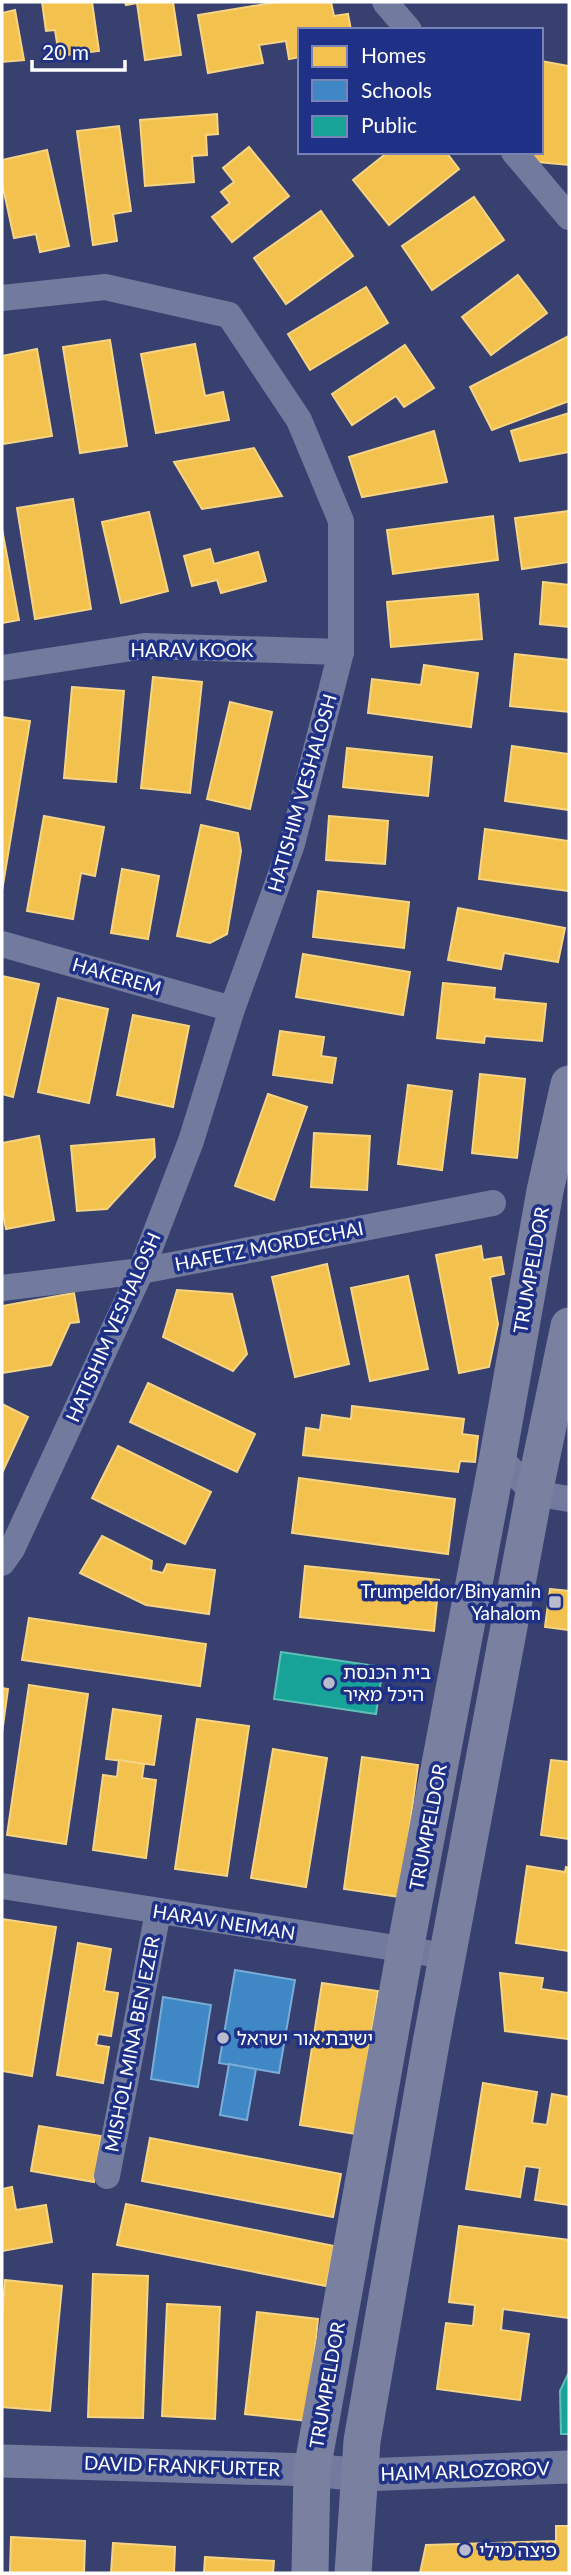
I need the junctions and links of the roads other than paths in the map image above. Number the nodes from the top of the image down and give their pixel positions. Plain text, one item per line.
1 (385, 2) edge
2 (407, 28) edge
3 (516, 154) edge
4 (569, 217) edge
5 (2, 298) edge
6 (341, 652) junction
7 (2, 668) edge
8 (2, 944) edge
9 (232, 1009) junction
10 (569, 1084) edge
11 (493, 1203) dead end
12 (141, 1271) junction
13 (2, 1288) edge
14 (569, 1326) edge
15 (498, 1456) junction
16 (534, 1493) junction
17 (569, 1499) edge
18 (2, 1563) edge
19 (2, 1886) edge
20 (158, 1912) junction
21 (405, 1950) junction
22 (446, 1956) junction
23 (107, 2176) dead end
24 (2, 2461) edge
25 (569, 2467) edge
26 (312, 2470) junction
27 (362, 2475) junction
28 (310, 2573) edge
29 (353, 2573) edge

1 - 2 street
3 - 4 street
5 - 6 street, HATISHIM VESHALOSH
6 - 7 street, HARAV KOOK
6 - 9 street, HATISHIM VESHALOSH
8 - 9 street, HAKEREM
9 - 12 street, HATISHIM VESHALOSH
10 - 15 main road, TRUMPELDOR
11 - 12 street, HAFETZ MORDECHAI
12 - 13 street, HAFETZ MORDECHAI
12 - 18 street, HATISHIM VESHALOSH
14 - 16 main road
15 - 16 street
15 - 21 main road, TRUMPELDOR
16 - 17 street
16 - 22 main road
19 - 20 street, HARAV NEIMAN
20 - 21 street, HARAV NEIMAN
20 - 23 street, MISHOL MINA BEN EZER
21 - 22 street, HARAV NEIMAN
21 - 26 main road, TRUMPELDOR
22 - 27 main road
24 - 26 street, DAVID FRANKFURTER
25 - 27 street, HAIM ARLOZOROV
26 - 27 street, DAVID FRANKFURTER
26 - 28 main road, TRUMPELDOR
27 - 29 main road

